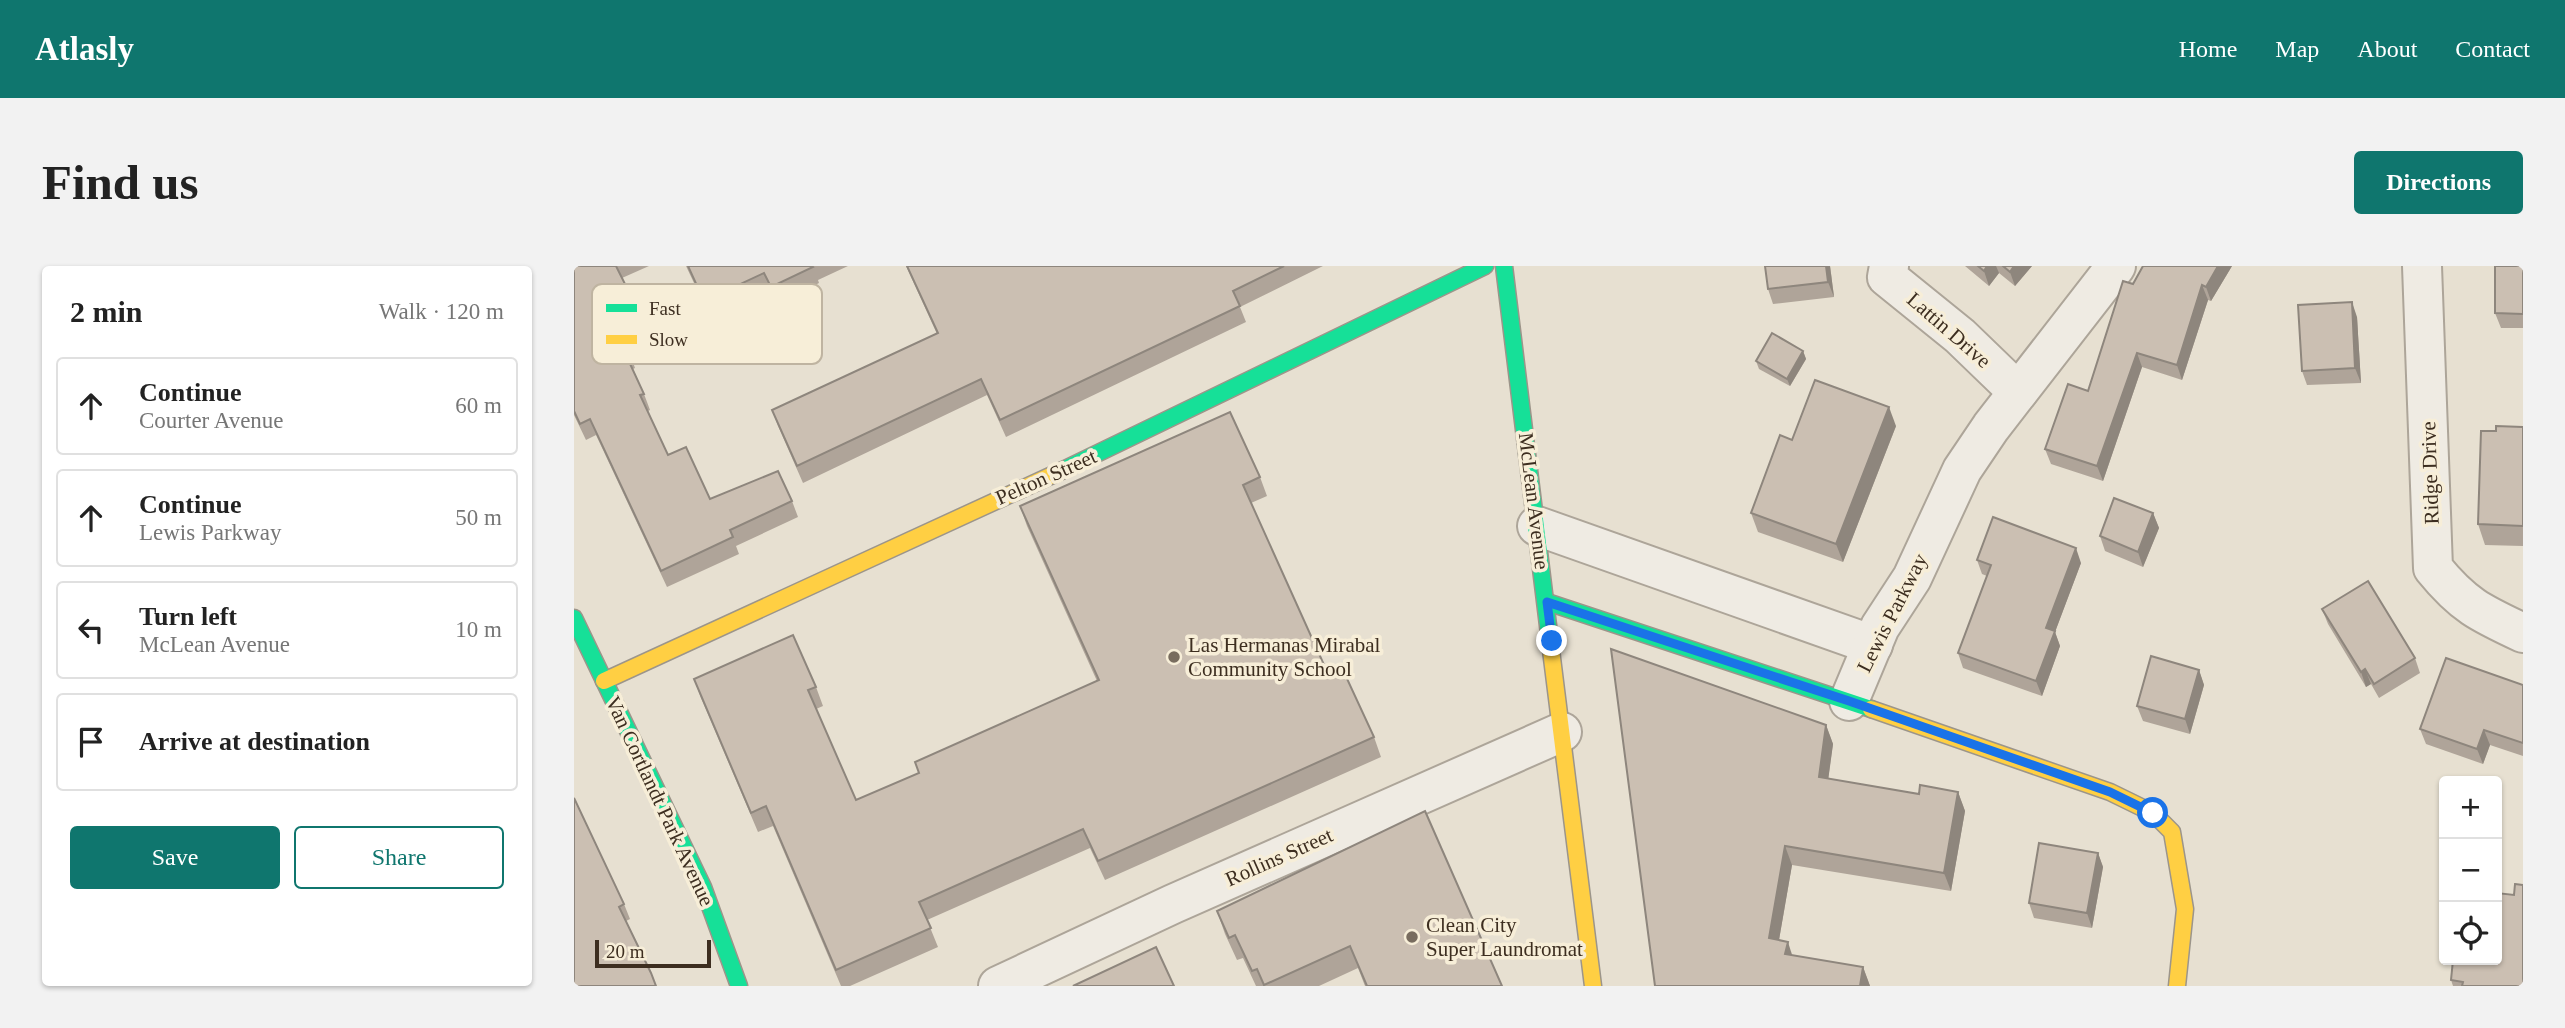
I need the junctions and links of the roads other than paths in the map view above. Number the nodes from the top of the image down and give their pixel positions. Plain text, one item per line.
1 (1485, 266) edge
2 (1504, 266) edge
3 (1889, 266) edge
4 (2116, 266) edge
5 (2422, 266) edge
6 (2018, 392) junction
7 (1537, 526) junction
8 (1547, 602) junction
9 (574, 618) edge
10 (2523, 633) edge
11 (1873, 645) junction
12 (604, 681) junction
13 (1849, 701) junction
14 (1562, 732) junction
15 (739, 986) edge
16 (998, 986) edge
17 (1593, 986) edge
18 (2177, 986) edge

1 - 12 street, Pelton Street
2 - 7 street, McLean Avenue
3 - 6 street, Lattin Drive
4 - 6 street, Lewis Parkway
5 - 10 street, Ridge Drive
6 - 11 street, Lewis Parkway
7 - 8 street, McLean Avenue
7 - 11 street
8 - 13 street
8 - 14 street, McLean Avenue
9 - 12 street, Van Cortlandt Park Avenue
11 - 13 street, Lewis Parkway
12 - 15 street, Van Cortlandt Park Avenue
13 - 18 street
14 - 16 street, Rollins Street
14 - 17 street, McLean Avenue

